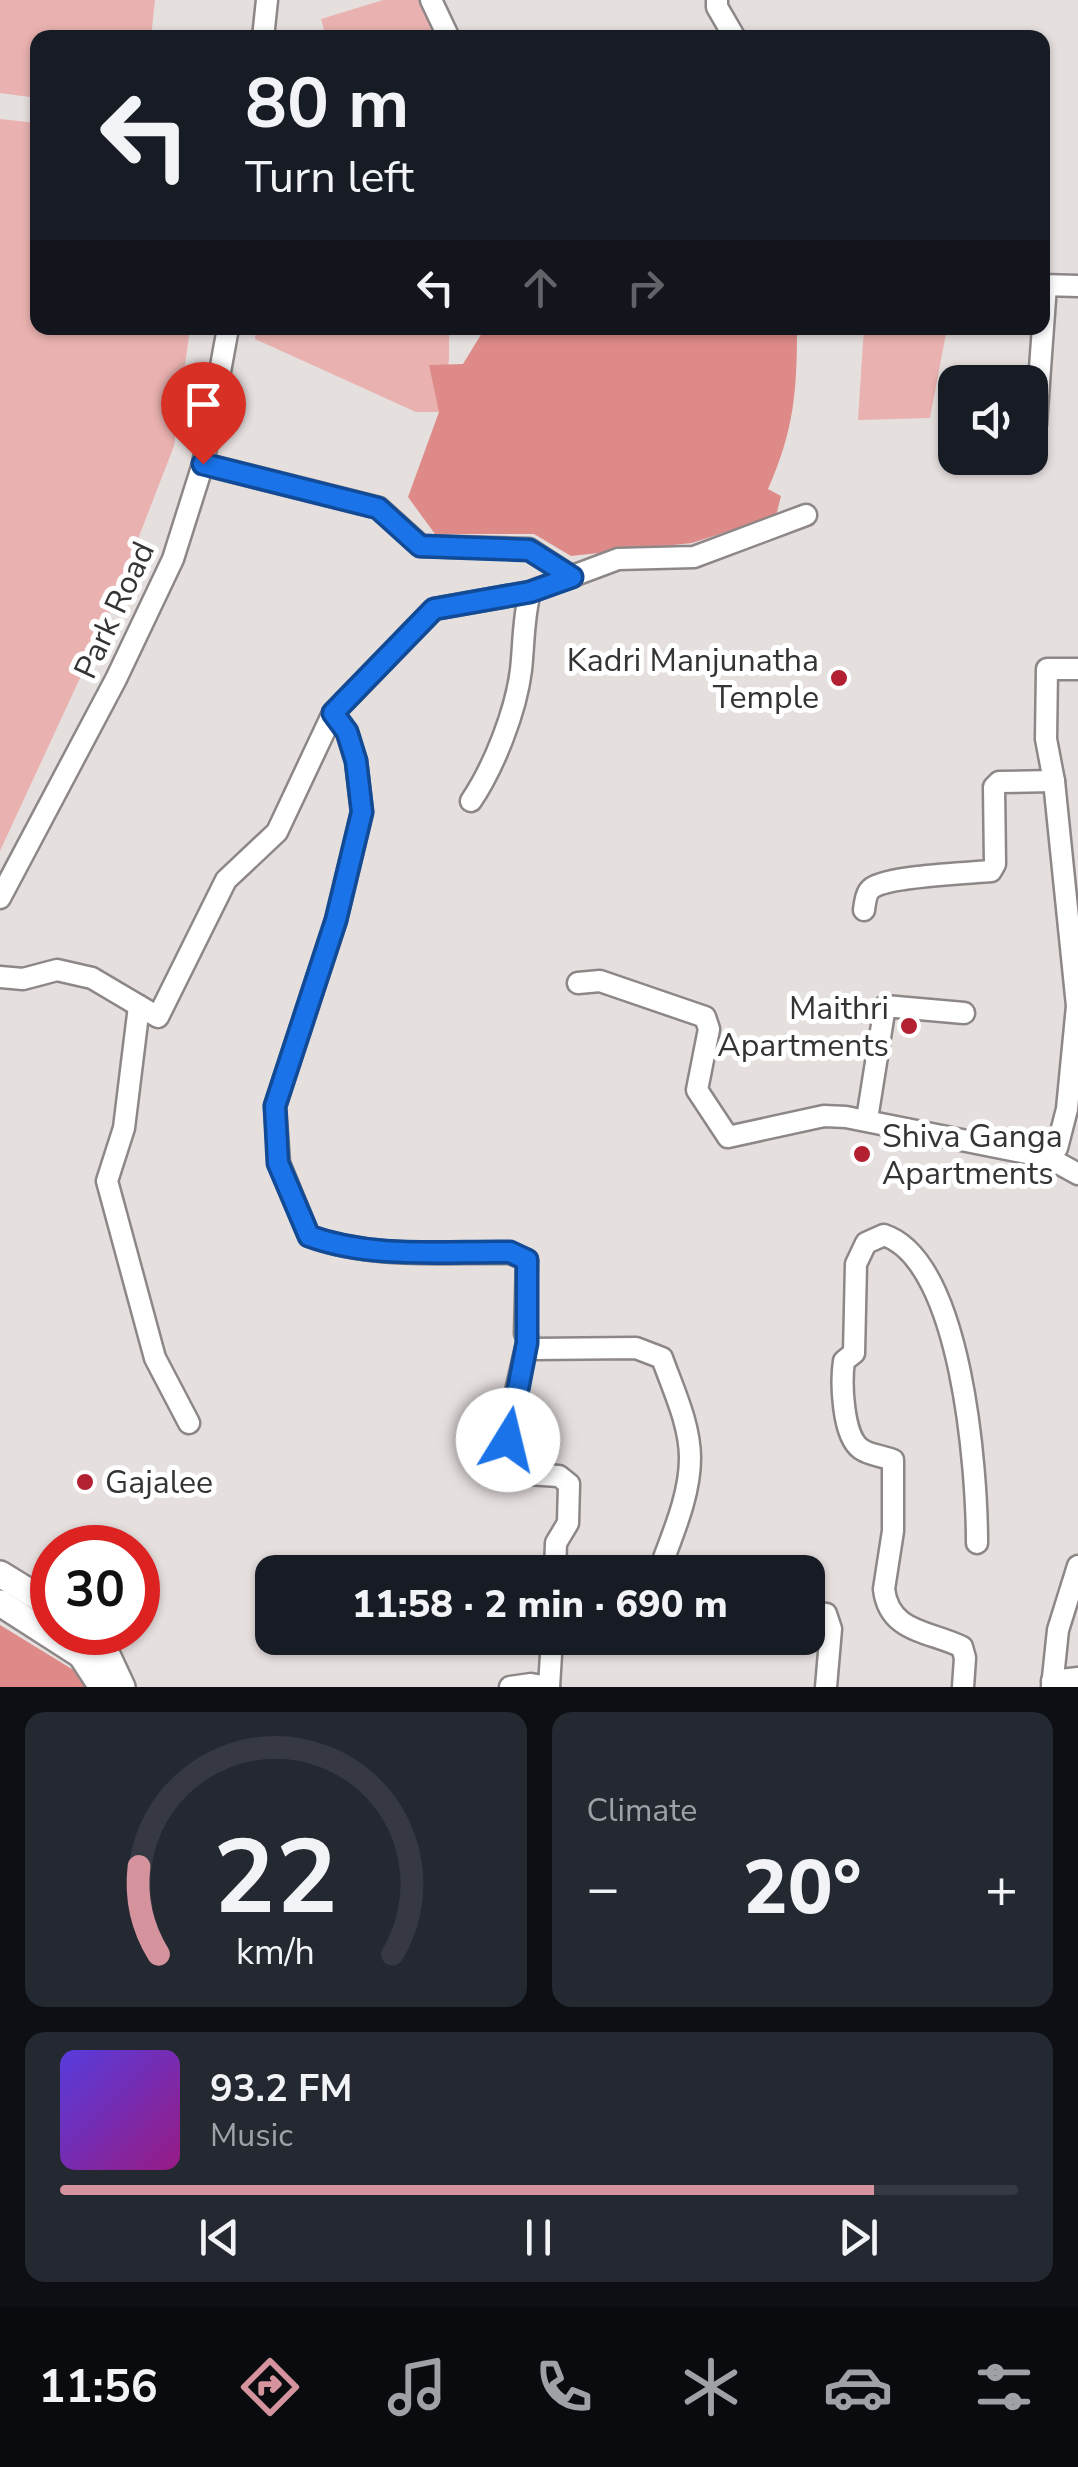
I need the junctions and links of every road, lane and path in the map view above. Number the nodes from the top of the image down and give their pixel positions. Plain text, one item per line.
1 (267, 0) edge
2 (431, 0) edge
3 (717, 0) edge
4 (264, 30) edge
5 (445, 30) edge
6 (730, 30) edge
7 (1050, 285) edge
8 (1078, 286) edge
9 (227, 335) edge
10 (1041, 335) edge
11 (1039, 365) edge
12 (203, 464) junction
13 (806, 515) dead end
14 (572, 577) junction
15 (530, 592) junction
16 (1078, 669) edge
17 (333, 713) junction
18 (1054, 782) junction
19 (471, 801) dead end
20 (0, 898) edge
21 (864, 910) dead end
22 (0, 977) edge
23 (578, 983) dead end
24 (140, 1006) junction
25 (964, 1013) dead end
26 (866, 1120) junction
27 (1047, 1157) junction
28 (1078, 1174) edge
29 (527, 1343) junction
30 (189, 1423) dead end
31 (977, 1544) dead end
32 (556, 1555) edge
33 (665, 1555) edge
34 (1078, 1566) edge
35 (0, 1574) edge
36 (30, 1592) edge
37 (0, 1603) edge
38 (825, 1614) edge
39 (106, 1655) edge
40 (551, 1655) edge
41 (1078, 1678) edge
42 (1052, 1684) edge
43 (102, 1687) edge
44 (122, 1687) edge
45 (510, 1687) edge
46 (549, 1687) edge
47 (826, 1687) edge
48 (962, 1687) edge

1 - 4 street
2 - 5 street
3 - 6 street
7 - 8 street
9 - 12 street, Park Road
10 - 11 street
12 - 14 street
12 - 20 street, Park Road
13 - 14 street
14 - 15 street
15 - 17 street
15 - 19 street
16 - 18 street
17 - 24 street
17 - 29 street
18 - 21 street
18 - 27 street
22 - 24 street
23 - 26 street
24 - 30 street
25 - 26 street
26 - 27 street
27 - 28 street
29 - 32 street
29 - 33 street
31 - 48 street
34 - 42 street
35 - 36 main road
37 - 43 main road
38 - 47 street
39 - 44 main road
40 - 46 street
41 - 42 street
45 - 46 street

